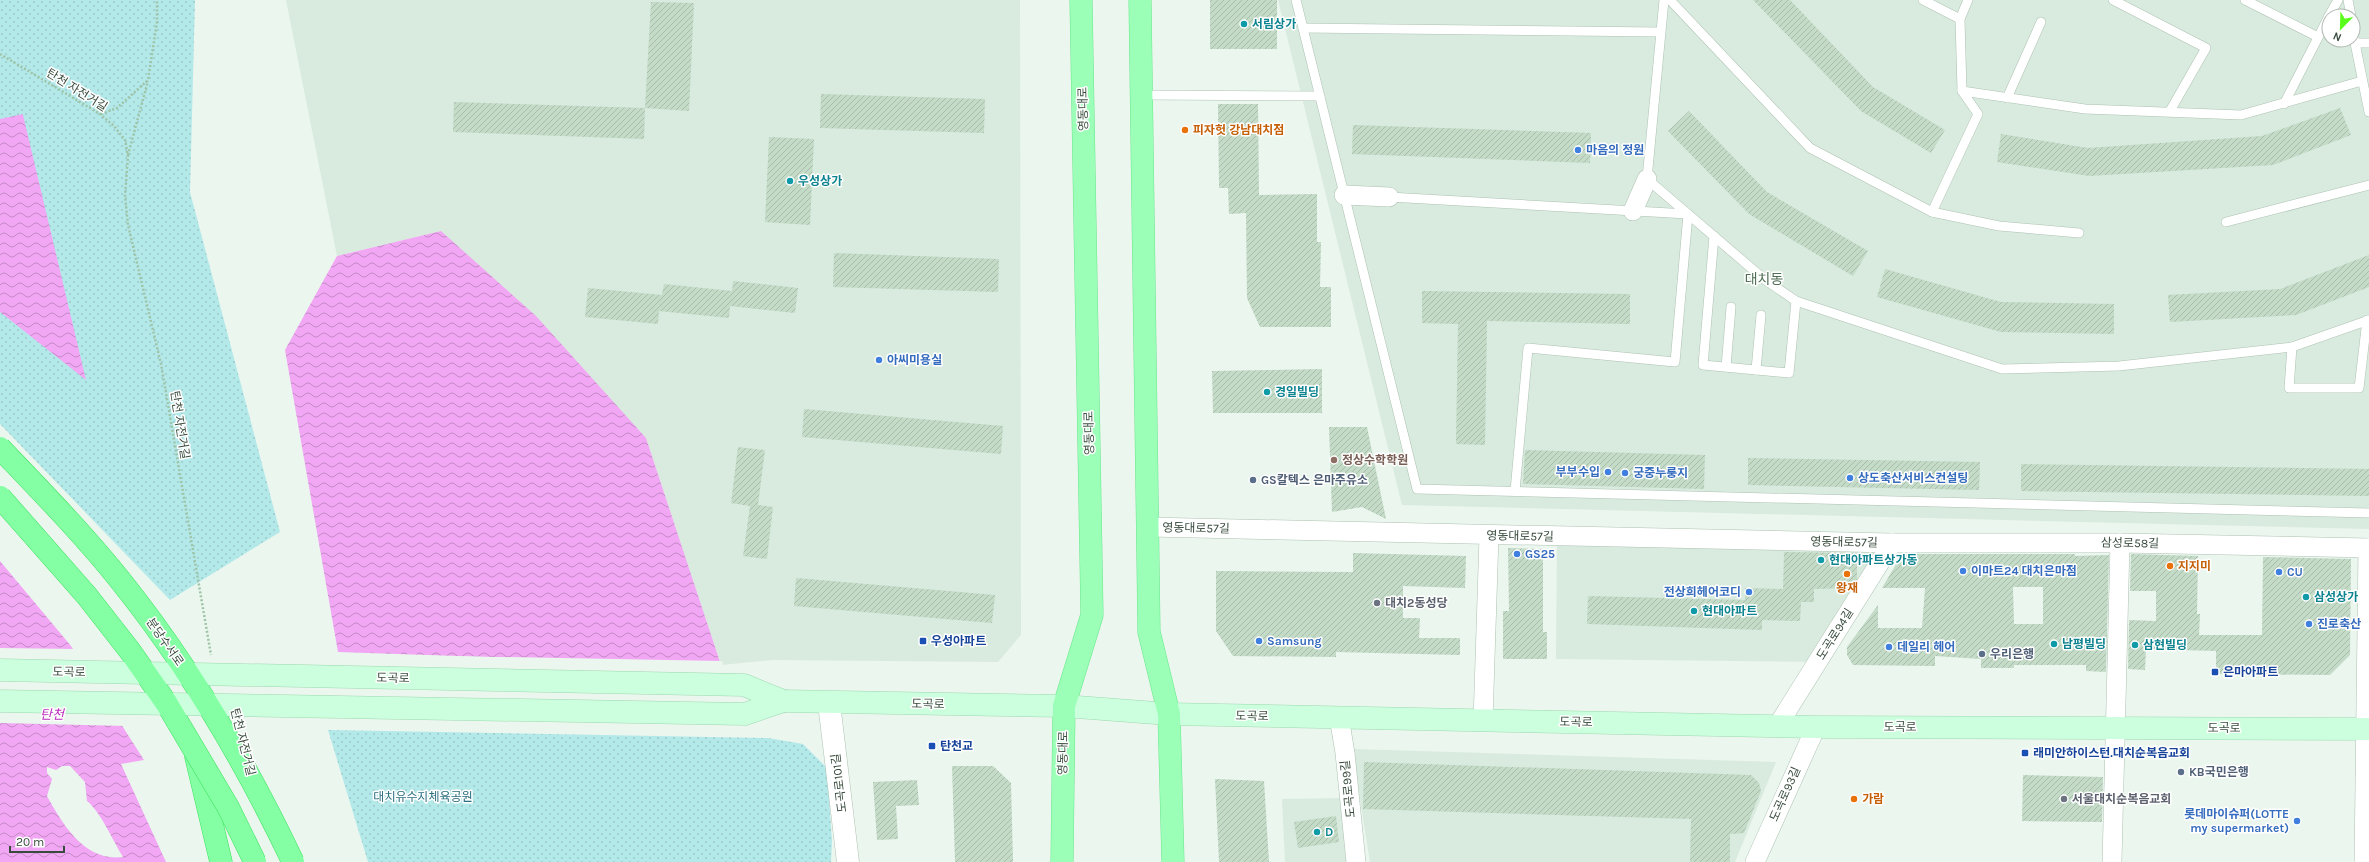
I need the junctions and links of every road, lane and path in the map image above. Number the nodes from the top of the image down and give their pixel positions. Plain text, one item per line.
1 (157, 0) edge
2 (1081, 0) edge
3 (1140, 0) edge
4 (1296, 0) edge
5 (1664, 0) edge
6 (1670, 0) edge
7 (1923, 0) edge
8 (1968, 0) edge
9 (2113, 0) edge
10 (2245, 0) edge
11 (1960, 19) junction
12 (2041, 22) dead end
13 (1303, 28) junction
14 (2321, 31) edge
15 (1660, 32) junction
16 (2318, 37) junction
17 (2356, 48) edge
18 (0, 54) edge
19 (148, 80) junction
20 (2362, 81) junction
21 (1962, 91) junction
22 (1141, 95) junction
23 (1320, 96) junction
24 (2007, 98) junction
25 (2367, 101) edge
26 (2284, 104) junction
27 (2170, 111) junction
28 (2369, 112) edge
29 (100, 114) junction
30 (128, 156) junction
31 (1647, 179) junction
32 (2369, 185) edge
33 (1344, 195) junction
34 (1389, 198) joint
35 (1633, 211) junction
36 (1932, 212) junction
37 (1688, 214) junction
38 (2226, 222) dead end
39 (2080, 233) dead end
40 (1714, 236) junction
41 (1796, 301) junction
42 (1731, 306) dead end
43 (1761, 314) dead end
44 (2368, 320) edge
45 (2292, 347) junction
46 (1726, 367) junction
47 (1756, 370) junction
48 (0, 448) edge
49 (1515, 491) junction
50 (0, 497) edge
51 (2369, 513) edge
52 (1148, 527) junction
53 (1489, 536) junction
54 (1892, 543) junction
55 (2120, 543) junction
56 (2368, 548) edge
57 (212, 657) dead end
58 (0, 670) edge
59 (0, 701) edge
60 (783, 701) junction
61 (829, 703) junction
62 (1064, 706) junction
63 (1169, 714) junction
64 (1339, 717) junction
65 (1484, 721) junction
66 (1778, 725) junction
67 (1816, 726) junction
68 (2116, 727) junction
69 (2367, 729) edge
70 (195, 754) junction
71 (221, 862) edge
72 (255, 862) edge
73 (293, 862) edge
74 (848, 862) edge
75 (1062, 862) edge
76 (1173, 862) edge
77 (1356, 862) edge
78 (1755, 862) edge
79 (2112, 862) edge
80 (2364, 862) edge

1 - 19 path
2 - 62 main road, 영동대로
3 - 22 main road
4 - 13 lane
5 - 15 lane
6 - 36 lane
7 - 11 lane
8 - 11 lane
9 - 27 lane
10 - 16 lane
11 - 21 lane
12 - 24 lane
13 - 15 lane
13 - 23 lane
14 - 16 lane
15 - 31 lane
16 - 26 lane
17 - 20 lane
18 - 29 path, 탄천 자전거길
19 - 29 path
19 - 30 path
20 - 25 lane
20 - 26 lane
21 - 24 lane
21 - 36 lane
22 - 23 lane
22 - 52 main road
23 - 33 lane
24 - 27 lane
25 - 28 lane
26 - 27 lane
29 - 30 path, 탄천 자전거길
30 - 57 path, 탄천 자전거길
31 - 35 street
31 - 37 lane
32 - 38 lane
33 - 34 street
33 - 49 lane
34 - 35 lane
35 - 37 lane
36 - 39 lane
37 - 40 lane
37 - 49 lane
40 - 41 lane
40 - 46 lane
41 - 45 lane
41 - 47 lane
42 - 46 lane
43 - 47 lane
44 - 45 lane
44 - 45 lane
46 - 47 lane
48 - 73 highway, 분당수서로, bridge
49 - 51 lane
50 - 70 highway, bridge
52 - 53 street, 영동대로57길
52 - 63 main road
53 - 54 street, 영동대로57길
53 - 65 street
54 - 55 street, 삼성로58길
54 - 66 street, 도곡로94길
55 - 56 street, 삼성로58길
55 - 68 street
56 - 69 street
58 - 60 main road, 도곡로, bridge
59 - 60 main road, 도곡로, bridge
60 - 61 main road, 도곡로
61 - 62 main road, 도곡로
61 - 74 street, 도곡로101길
62 - 63 main road, 도곡로
62 - 75 main road, 영동대로
63 - 64 main road, 도곡로
63 - 76 main road
64 - 65 main road, 도곡로
64 - 77 street, 도곡로99길
65 - 66 main road, 도곡로
66 - 67 main road, 도곡로
67 - 68 main road, 도곡로
67 - 78 street, 도곡로93길
68 - 69 main road, 도곡로
68 - 79 street
69 - 80 street
70 - 71 highway
70 - 72 highway, bridge

